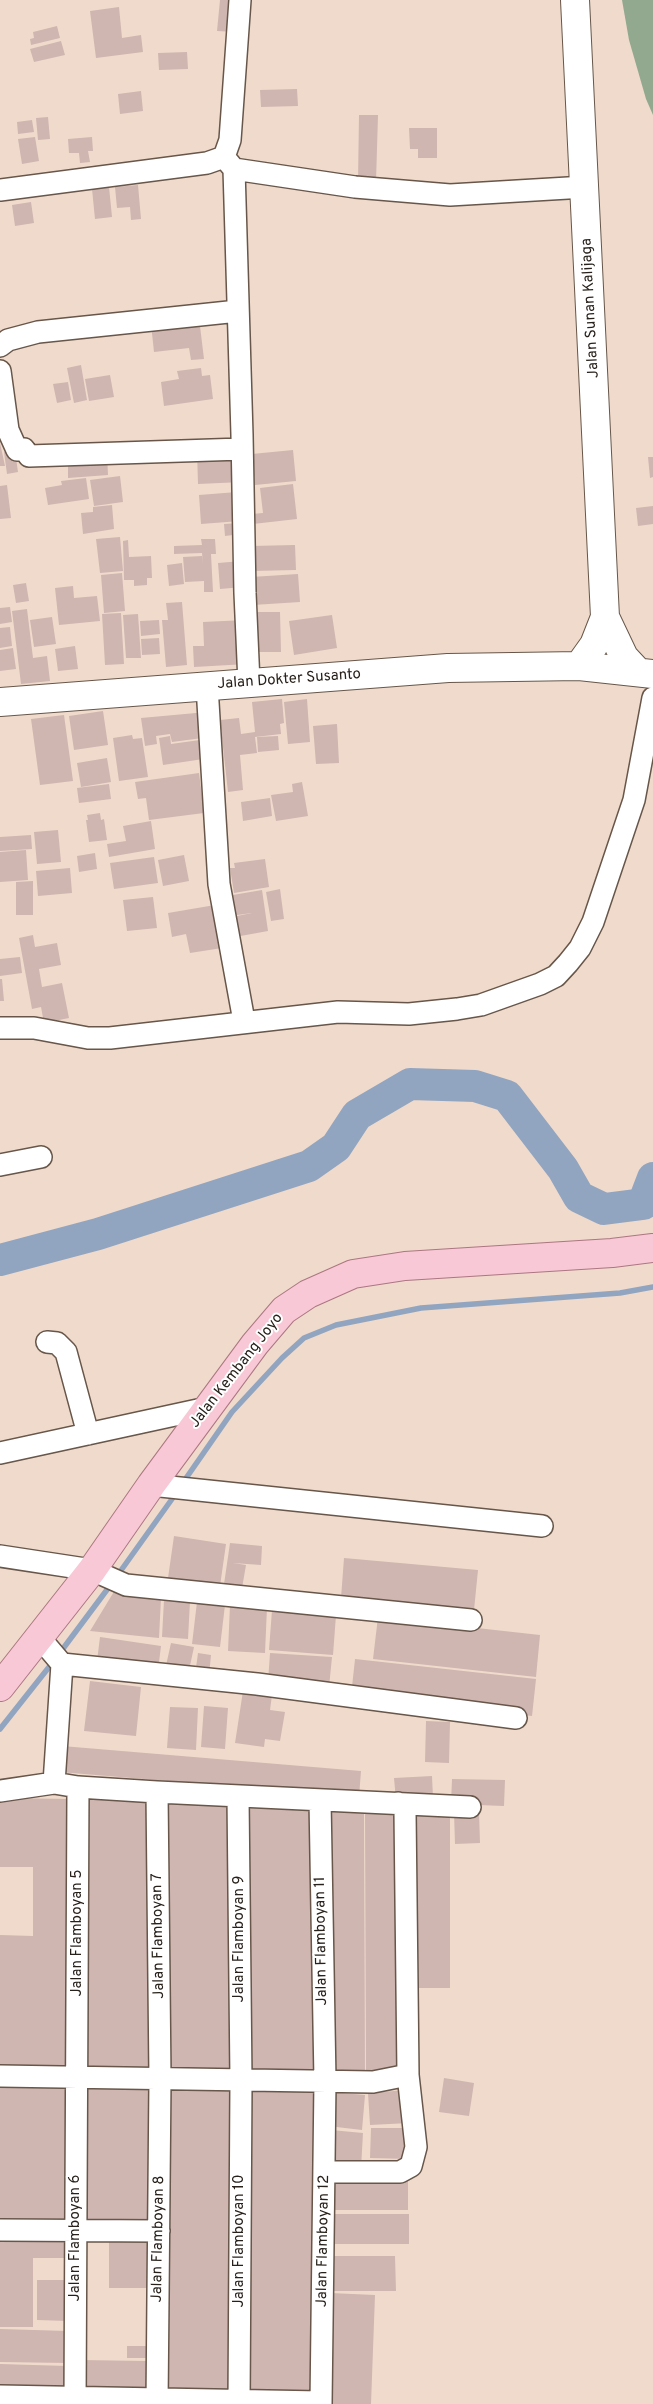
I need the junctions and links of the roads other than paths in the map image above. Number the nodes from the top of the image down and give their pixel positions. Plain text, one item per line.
1 (240, 0) edge
2 (575, 0) edge
3 (229, 163) junction
4 (586, 187) junction
5 (0, 190) edge
6 (238, 310) junction
7 (0, 346) edge
8 (0, 371) edge
9 (3, 421) edge
10 (242, 449) junction
11 (605, 617) junction
12 (579, 666) junction
13 (645, 673) edge
14 (249, 683) junction
15 (207, 686) junction
16 (653, 698) edge
17 (0, 702) edge
18 (244, 1021) junction
19 (0, 1028) edge
20 (41, 1157) dead end
21 (0, 1165) edge
22 (653, 1248) edge
23 (47, 1342) dead end
24 (206, 1408) junction
25 (88, 1434) junction
26 (0, 1453) edge
27 (150, 1485) junction
28 (542, 1526) dead end
29 (0, 1556) edge
30 (92, 1570) junction
31 (471, 1620) dead end
32 (39, 1637) junction
33 (62, 1664) junction
34 (0, 1687) edge
35 (516, 1718) dead end
36 (54, 1783) junction
37 (78, 1787) junction
38 (0, 1791) edge
39 (157, 1792) junction
40 (238, 1796) junction
41 (320, 1800) junction
42 (398, 1803) junction
43 (470, 1807) dead end
44 (408, 2075) junction
45 (0, 2076) edge
46 (78, 2078) junction
47 (160, 2079) junction
48 (241, 2081) junction
49 (325, 2081) junction
50 (325, 2172) junction
51 (0, 2230) edge
52 (75, 2230) junction
53 (159, 2230) junction
54 (0, 2396) edge
55 (75, 2401) edge
56 (158, 2402) edge
57 (239, 2402) edge
58 (321, 2403) edge

1 - 3 street
2 - 4 main road, Jalan Sunan Kalijaga
3 - 4 street
3 - 5 street
3 - 6 street
4 - 11 main road, Jalan Sunan Kalijaga
6 - 7 street
6 - 10 street
8 - 9 street
9 - 10 street
10 - 14 street
11 - 12 main road, Jalan Sunan Kalijaga
11 - 13 main road, Jalan Sunan Kalijaga
12 - 13 main road, Jalan Dokter Susanto
12 - 14 main road, Jalan Dokter Susanto
14 - 15 main road, Jalan Dokter Susanto
15 - 17 main road, Jalan Dokter Susanto
15 - 18 street
16 - 18 street
18 - 19 street
20 - 21 street
22 - 24 main road, Jalan Kembang Joyo
23 - 25 street
24 - 25 street
24 - 27 main road, Jalan Kembang Joyo
25 - 26 street
27 - 28 street
27 - 30 main road, Jalan Kembang Joyo
29 - 30 street
30 - 31 street
30 - 32 main road, Jalan Kembang Joyo
32 - 33 street
32 - 34 main road, Jalan Kembang Joyo
33 - 35 street
33 - 36 street
36 - 37 street
36 - 38 street
37 - 39 street
37 - 46 street, Jalan Flamboyan 5
39 - 40 street
39 - 47 street, Jalan Flamboyan 7
40 - 41 street
40 - 48 street, Jalan Flamboyan 9
41 - 42 street
41 - 49 street, Jalan Flamboyan 11
42 - 43 street
42 - 44 street
44 - 49 street
44 - 50 street
45 - 46 street
46 - 47 street
46 - 52 street, Jalan Flamboyan 6
47 - 48 street
47 - 53 street, Jalan Flamboyan 8
48 - 49 street
48 - 57 street, Jalan Flamboyan 10
49 - 50 street, Jalan Flamboyan 12
50 - 58 street, Jalan Flamboyan 12
51 - 52 street
52 - 53 street
52 - 55 street, Jalan Flamboyan 6
53 - 56 street, Jalan Flamboyan 8
54 - 55 street
55 - 56 street
56 - 57 street
57 - 58 street

